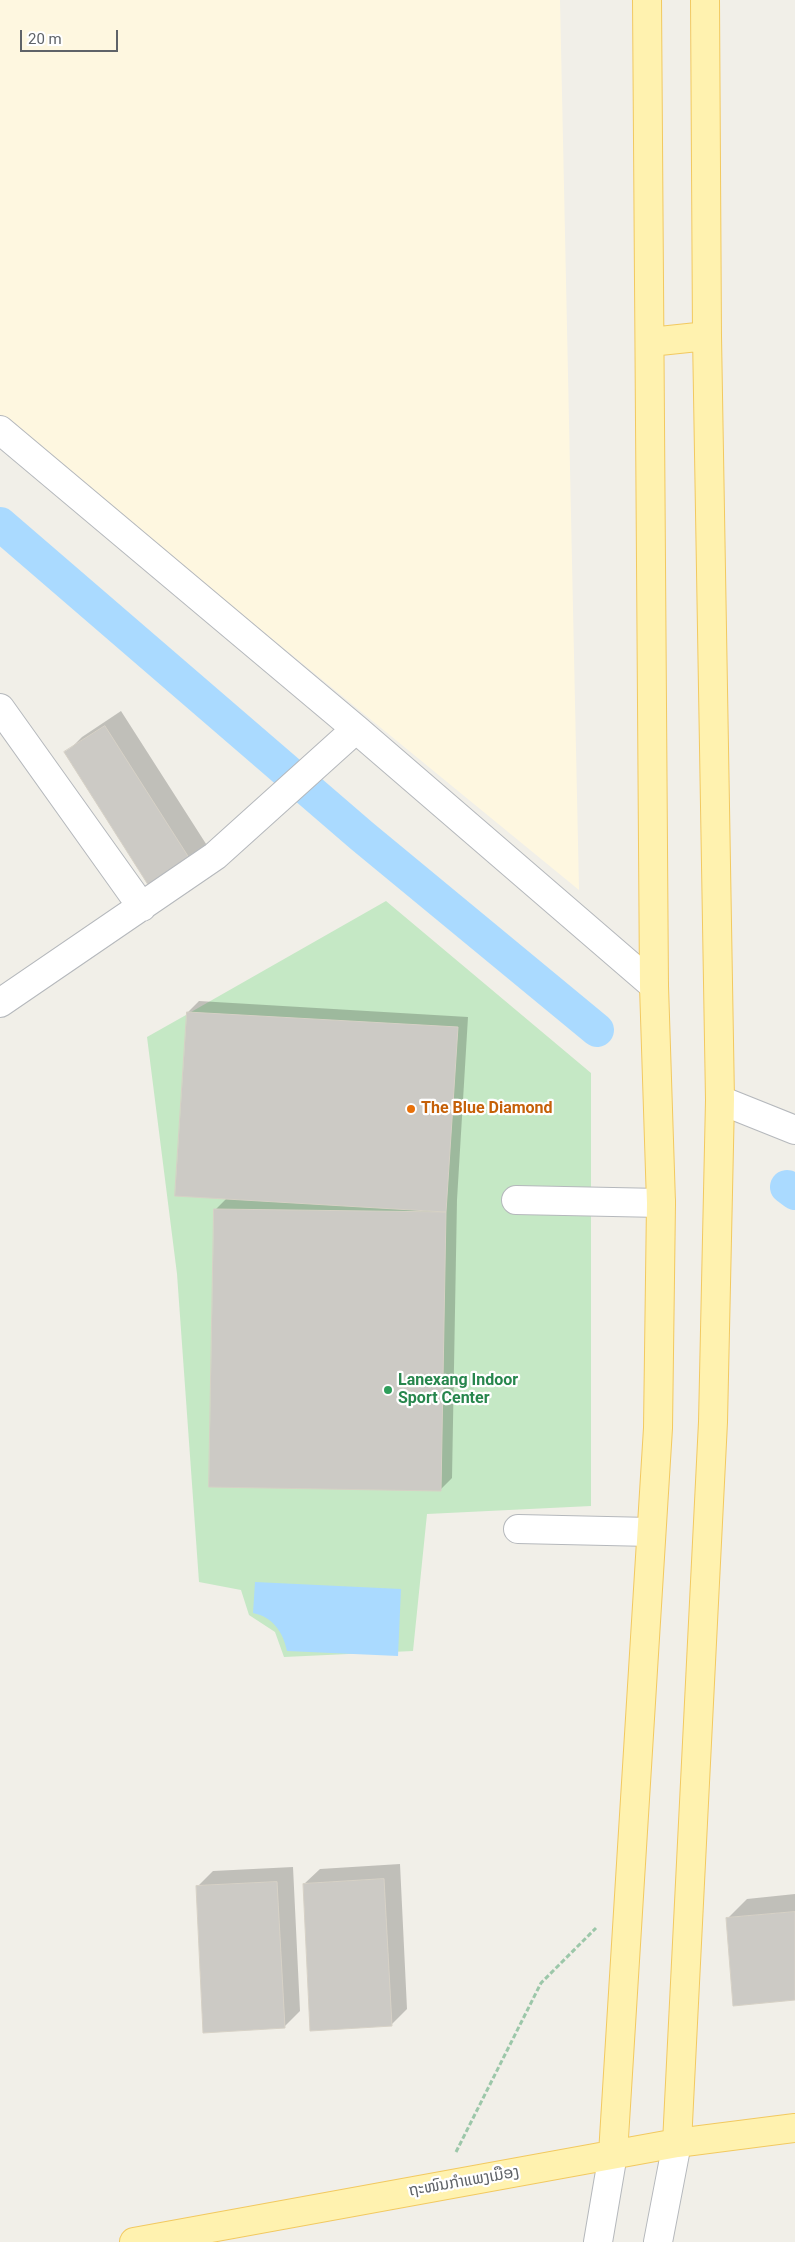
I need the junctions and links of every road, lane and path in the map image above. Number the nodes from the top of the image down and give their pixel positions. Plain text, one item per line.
1 (647, 0) edge
2 (705, 0) edge
3 (707, 336) junction
4 (650, 342) junction
5 (0, 430) edge
6 (0, 708) edge
7 (356, 729) junction
8 (142, 907) junction
9 (654, 986) junction
10 (0, 1003) edge
11 (720, 1100) junction
12 (795, 1130) edge
13 (516, 1200) dead end
14 (661, 1203) junction
15 (518, 1529) dead end
16 (652, 1532) junction
17 (629, 1895) junction
18 (795, 2128) edge
19 (677, 2143) junction
20 (613, 2154) junction
21 (440, 2186) junction
22 (134, 2242) edge
23 (598, 2242) edge
24 (658, 2242) edge

1 - 4 main road
2 - 3 main road
3 - 4 main road
3 - 11 main road
4 - 9 main road
5 - 7 street
6 - 8 street
7 - 8 street
7 - 9 street
8 - 10 street
9 - 14 main road
11 - 12 street
11 - 19 main road
13 - 14 street
14 - 16 main road
15 - 16 street
16 - 17 main road
17 - 20 main road
17 - 21 path
18 - 19 main road, ຖະໜົນກຳແພງເມືອງ
19 - 20 main road, ຖະໜົນກຳແພງເມືອງ
19 - 24 street
20 - 21 main road, ຖະໜົນກຳແພງເມືອງ
20 - 23 street
21 - 22 main road, ຖະໜົນກຳແພງເມືອງ

